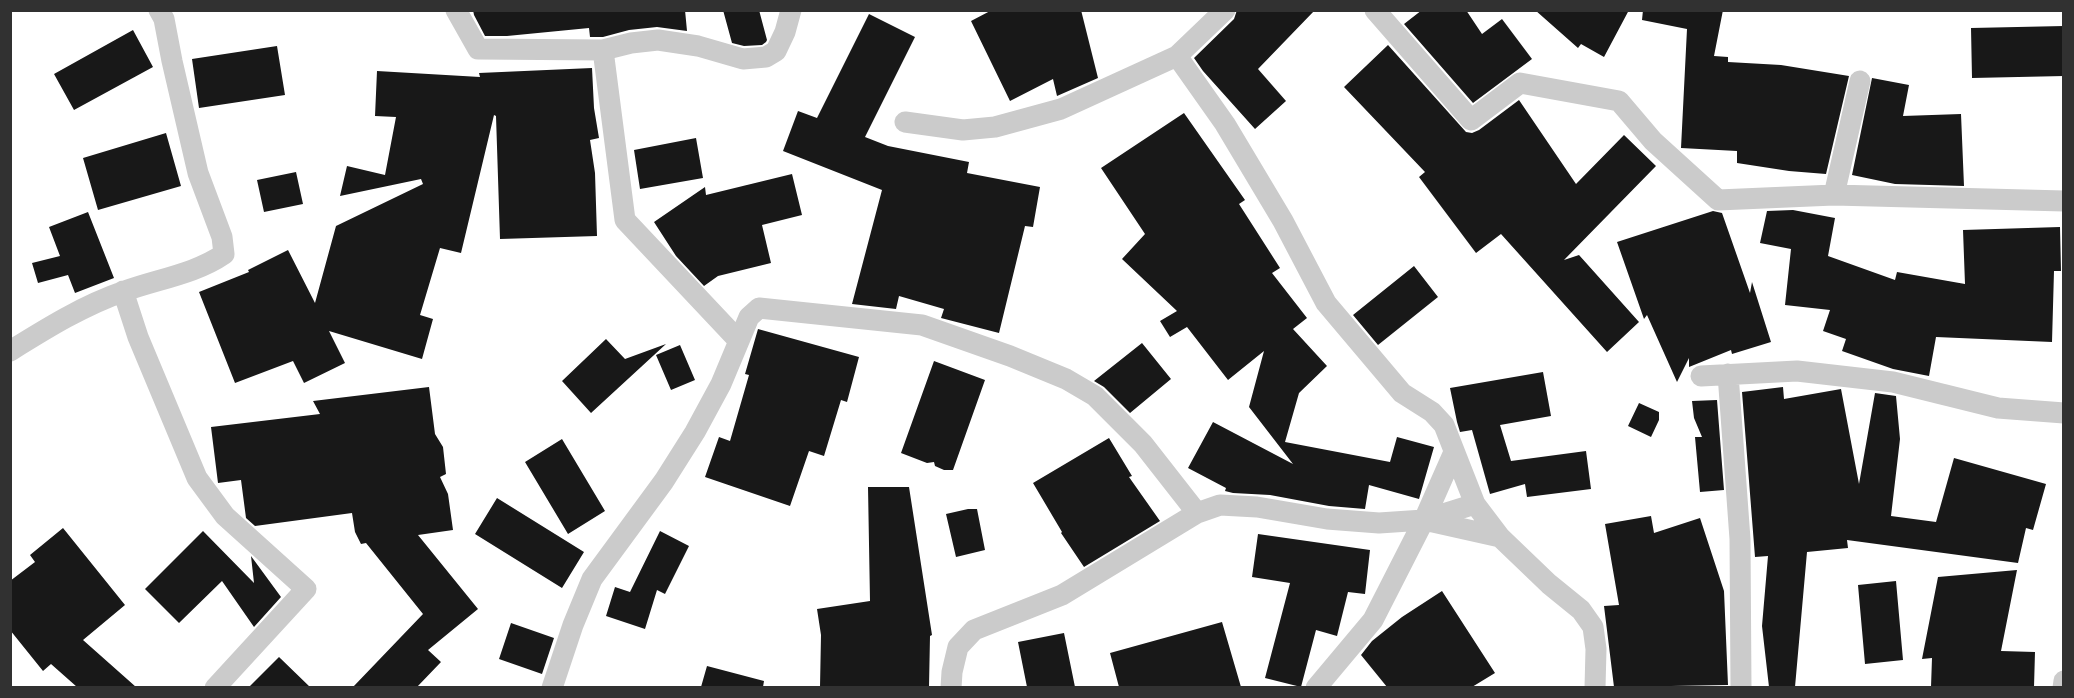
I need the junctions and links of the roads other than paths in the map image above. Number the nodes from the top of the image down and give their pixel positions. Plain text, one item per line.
1 (159, 10) edge
2 (456, 10) edge
3 (791, 10) edge
4 (1225, 10) edge
5 (1375, 10) edge
6 (603, 50) junction
7 (1177, 56) junction
8 (1860, 81) dead end
9 (905, 122) dead end
10 (1834, 195) junction
11 (2064, 201) edge
12 (123, 291) junction
13 (738, 340) junction
14 (10, 351) edge
15 (1728, 374) junction
16 (1701, 376) dead end
17 (2064, 413) edge
18 (1454, 452) junction
19 (1475, 504) junction
20 (1197, 513) junction
21 (1424, 520) junction
22 (1500, 537) junction
23 (2064, 681) edge
24 (215, 687) edge
25 (552, 687) edge
26 (951, 687) edge
27 (1316, 687) edge
28 (1595, 687) edge
29 (1741, 687) edge
30 (2063, 687) edge

1 - 12 street
2 - 6 street
3 - 6 street
4 - 7 street
5 - 10 street
6 - 13 street
7 - 9 street
7 - 18 street
8 - 10 street
10 - 11 street
12 - 14 street
12 - 24 street
13 - 20 street
13 - 25 street
15 - 16 street
15 - 17 street
15 - 29 street
18 - 19 street
18 - 21 street
19 - 21 street
19 - 22 street
20 - 21 street
20 - 26 street
21 - 22 street
21 - 27 street
22 - 28 street
23 - 30 street

